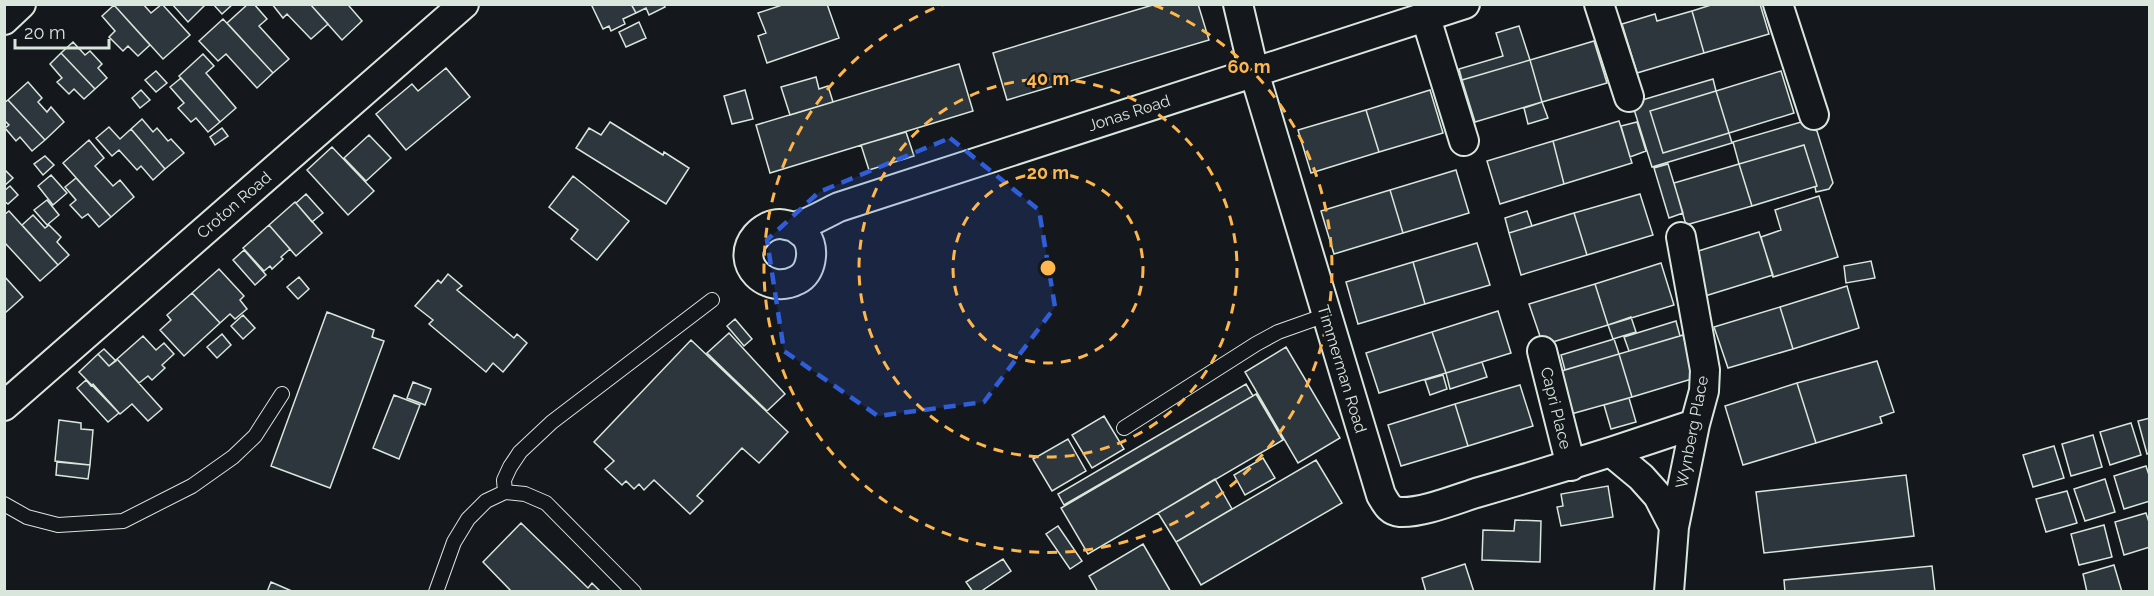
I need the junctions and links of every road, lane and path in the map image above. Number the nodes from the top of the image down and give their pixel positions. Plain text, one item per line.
1 (21, 4) edge
2 (464, 4) edge
3 (1238, 4) edge
4 (1465, 4) edge
5 (1599, 4) edge
6 (1778, 4) edge
7 (1426, 18) junction
8 (4, 20) edge
9 (1254, 72) junction
10 (1629, 97) dead end
11 (1814, 115) dead end
12 (1464, 141) dead end
13 (795, 227) dead end
14 (1681, 237) dead end
15 (712, 300) dead end
16 (1326, 315) junction
17 (1542, 351) dead end
18 (282, 394) dead end
19 (4, 406) edge
20 (1695, 424) junction
21 (1124, 428) dead end
22 (1612, 453) junction
23 (1571, 466) junction
24 (505, 492) junction
25 (4, 504) edge
26 (1674, 527) junction
27 (436, 591) edge
28 (634, 591) edge
29 (1669, 591) edge

1 - 8 street
2 - 19 street, Croton Road
3 - 9 street, Timmerman Road
4 - 7 street, Jonas Road
5 - 10 street
6 - 11 street
7 - 9 street, Jonas Road
7 - 12 street
9 - 13 street, Jonas Road
9 - 16 street, Timmerman Road
14 - 20 street, Wynberg Place
15 - 24 lane
16 - 21 lane
16 - 23 street, Timmerman Road
17 - 23 street, Capri Place
18 - 25 lane
20 - 22 street, Timmerman Road
20 - 26 street, Wynberg Place
22 - 23 street, Timmerman Road
22 - 26 street
24 - 27 lane
24 - 28 lane
26 - 29 street, Wynberg Place

